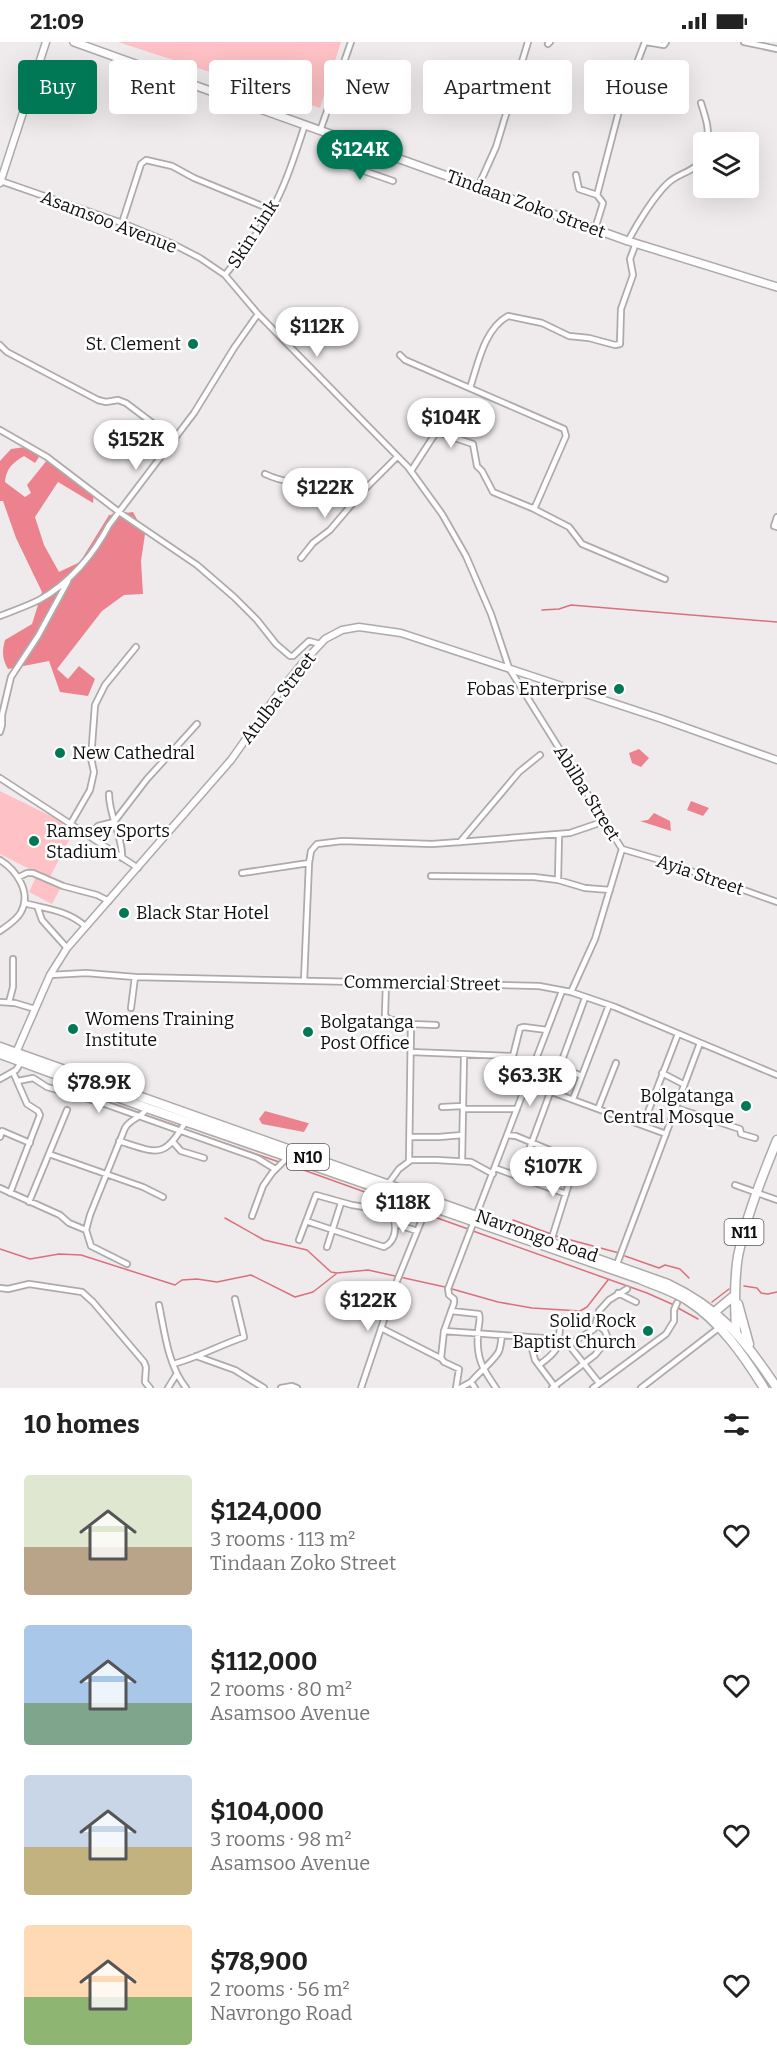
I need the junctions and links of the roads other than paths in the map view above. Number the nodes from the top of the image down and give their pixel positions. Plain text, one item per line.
1 (46, 42) edge
2 (74, 42) edge
3 (351, 42) edge
4 (528, 42) edge
5 (646, 42) edge
6 (666, 42) edge
7 (744, 42) edge
8 (777, 49) edge
9 (701, 103) dead end
10 (305, 125) junction
11 (320, 131) junction
12 (707, 132) edge
13 (351, 141) junction
14 (693, 169) edge
15 (576, 175) dead end
16 (393, 181) dead end
17 (0, 182) edge
18 (478, 187) junction
19 (597, 195) junction
20 (272, 210) junction
21 (122, 223) junction
22 (595, 229) junction
23 (628, 241) junction
24 (636, 243) junction
25 (225, 275) junction
26 (777, 287) edge
27 (258, 314) junction
28 (0, 345) edge
29 (400, 355) dead end
30 (470, 388) junction
31 (0, 430) edge
32 (175, 440) junction
33 (397, 457) junction
34 (411, 471) junction
35 (265, 474) dead end
36 (364, 490) junction
37 (532, 508) junction
38 (119, 512) junction
39 (777, 517) edge
40 (777, 527) edge
41 (301, 558) dead end
42 (69, 579) junction
43 (664, 579) dead end
44 (0, 616) edge
45 (320, 644) junction
46 (136, 647) dead end
47 (509, 668) junction
48 (197, 724) dead end
49 (0, 732) edge
50 (540, 755) dead end
51 (777, 760) edge
52 (0, 778) edge
53 (109, 794) dead end
54 (605, 821) junction
55 (114, 822) junction
56 (70, 823) junction
57 (90, 834) junction
58 (559, 834) junction
59 (460, 842) junction
60 (622, 849) junction
61 (122, 858) junction
62 (0, 860) edge
63 (309, 863) junction
64 (138, 868) junction
65 (242, 873) dead end
66 (430, 876) dead end
67 (18, 878) junction
68 (558, 880) junction
69 (610, 890) junction
70 (109, 901) junction
71 (777, 902) edge
72 (24, 903) junction
73 (37, 906) junction
74 (86, 926) junction
75 (0, 931) edge
76 (67, 948) junction
77 (13, 959) dead end
78 (50, 975) junction
79 (135, 976) junction
80 (304, 981) junction
81 (386, 983) junction
82 (562, 991) junction
83 (571, 993) junction
84 (585, 998) junction
85 (0, 1002) edge
86 (9, 1002) junction
87 (609, 1005) junction
88 (131, 1008) dead end
89 (35, 1009) junction
90 (411, 1024) junction
91 (436, 1025) dead end
92 (547, 1030) junction
93 (678, 1034) junction
94 (700, 1044) junction
95 (0, 1047) edge
96 (411, 1052) junction
97 (0, 1054) edge
98 (464, 1055) junction
99 (19, 1057) junction
100 (537, 1058) junction
101 (616, 1063) dead end
102 (560, 1067) junction
103 (13, 1072) junction
104 (662, 1073) junction
105 (777, 1075) edge
106 (582, 1076) junction
107 (0, 1079) edge
108 (18, 1081) junction
109 (527, 1083) junction
110 (684, 1084) junction
111 (551, 1091) junction
112 (573, 1099) junction
113 (442, 1107) dead end
114 (147, 1108) junction
115 (463, 1108) junction
116 (517, 1108) junction
117 (598, 1108) junction
118 (676, 1108) junction
119 (67, 1110) dead end
120 (140, 1116) junction
121 (643, 1125) junction
122 (183, 1127) junction
123 (1, 1133) edge
124 (666, 1134) junction
125 (462, 1135) junction
126 (507, 1135) junction
127 (410, 1137) junction
128 (755, 1138) dead end
129 (777, 1140) edge
130 (119, 1141) junction
131 (172, 1142) junction
132 (532, 1142) junction
133 (30, 1143) junction
134 (49, 1154) junction
135 (288, 1157) junction
136 (204, 1158) dead end
137 (409, 1161) junction
138 (462, 1161) junction
139 (275, 1169) junction
140 (494, 1171) junction
141 (106, 1175) junction
142 (519, 1177) junction
143 (735, 1185) dead end
144 (0, 1188) edge
145 (386, 1188) junction
146 (10, 1193) junction
147 (758, 1193) junction
148 (566, 1194) junction
149 (163, 1197) dead end
150 (777, 1200) edge
151 (29, 1202) junction
152 (379, 1202) junction
153 (341, 1203) junction
154 (427, 1207) junction
155 (252, 1216) dead end
156 (475, 1218) junction
157 (306, 1221) junction
158 (396, 1224) junction
159 (86, 1230) junction
160 (332, 1230) junction
161 (417, 1231) junction
162 (299, 1240) dead end
163 (551, 1241) junction
164 (327, 1247) dead end
165 (128, 1264) dead end
166 (617, 1264) junction
167 (0, 1288) edge
168 (627, 1289) dead end
169 (618, 1293) junction
170 (735, 1295) junction
171 (235, 1299) dead end
172 (636, 1302) dead end
173 (677, 1303) dead end
174 (159, 1305) dead end
175 (592, 1305) dead end
176 (451, 1311) junction
177 (599, 1311) junction
178 (711, 1315) junction
179 (561, 1319) dead end
180 (597, 1324) junction
181 (720, 1327) junction
182 (381, 1328) junction
183 (444, 1331) junction
184 (736, 1331) junction
185 (478, 1333) junction
186 (502, 1335) junction
187 (529, 1338) junction
188 (558, 1339) junction
189 (569, 1345) junction
190 (735, 1346) junction
191 (750, 1350) junction
192 (196, 1356) junction
193 (441, 1358) junction
194 (584, 1363) junction
195 (173, 1364) junction
196 (539, 1365) junction
197 (482, 1368) junction
198 (176, 1375) junction
199 (471, 1382) junction
200 (599, 1383) junction
201 (554, 1387) edge
202 (150, 1388) edge
203 (168, 1388) edge
204 (186, 1388) edge
205 (264, 1388) edge
206 (281, 1388) edge
207 (297, 1388) edge
208 (361, 1388) edge
209 (458, 1388) edge
210 (475, 1388) edge
211 (496, 1388) edge
212 (593, 1388) edge
213 (641, 1388) edge
214 (764, 1388) edge
215 (777, 1388) edge

1 - 17 street
2 - 10 main road, Tindaan Zoko Street
3 - 11 street
4 - 18 street
5 - 6 street
5 - 19 street
7 - 8 street
9 - 12 street
10 - 11 main road, Tindaan Zoko Street
10 - 20 street, Skin Link
11 - 13 main road, Tindaan Zoko Street
13 - 16 street
13 - 18 main road, Tindaan Zoko Street
14 - 23 street
15 - 19 street
17 - 21 street, Asamsoo Avenue
18 - 22 main road, Tindaan Zoko Street
19 - 22 street
20 - 21 street
20 - 25 street, Skin Link
21 - 25 street, Asamsoo Avenue
22 - 23 main road, Tindaan Zoko Street
23 - 24 main road, Tindaan Zoko Street
24 - 26 main road, Tindaan Zoko Street
24 - 30 street
25 - 27 street, Asamsoo Avenue
27 - 32 street
27 - 33 street, Asamsoo Avenue
28 - 32 street
29 - 30 street
30 - 37 street
31 - 38 street
32 - 38 street
33 - 34 street, Asamsoo Avenue
33 - 36 street
34 - 37 street
34 - 47 street, Asamsoo Avenue
35 - 36 street
36 - 41 street
37 - 43 street
38 - 42 street
38 - 45 street
39 - 40 street
42 - 44 street
42 - 49 street
45 - 47 street, Atulba Street
45 - 64 street, Atulba Street
46 - 56 street
47 - 51 street, Atulba Street
47 - 54 street, Abilba Street
48 - 55 street
50 - 59 street
52 - 56 street
53 - 55 street
54 - 58 street
54 - 60 street, Abilba Street
55 - 57 street
55 - 61 street
56 - 57 street
57 - 61 street
58 - 59 street
58 - 68 street
59 - 63 street
60 - 69 street, Abilba Street
60 - 71 street, Ayia Street
61 - 64 street
62 - 67 street
63 - 65 street
63 - 80 street
64 - 70 street, Atulba Street
66 - 68 street
67 - 70 street
67 - 72 street
68 - 69 street
69 - 83 street, Abilba Street
70 - 74 street, Atulba Street
72 - 73 street
72 - 75 street
73 - 74 street
73 - 76 street
74 - 76 street, Atulba Street
76 - 78 street, Atulba Street
77 - 86 street
78 - 79 street, Commercial Street
78 - 89 street, Atulba Street
79 - 80 street, Commercial Street
79 - 88 street
80 - 81 street, Commercial Street
81 - 82 street, Commercial Street
81 - 90 street
82 - 83 street, Commercial Street
82 - 92 street
83 - 84 street, Commercial Street
84 - 87 street, Commercial Street
84 - 102 street
85 - 86 street
86 - 89 street
87 - 93 street, Commercial Street
87 - 106 street
89 - 99 street, Atulba Street
90 - 91 street
90 - 96 street
92 - 98 street
92 - 100 street
93 - 94 street, Commercial Street
93 - 104 street
94 - 105 street, Commercial Street
94 - 110 street
95 - 99 highway, Navrongo Road / N10
96 - 98 street
96 - 127 street
97 - 99 highway, Navrongo Road / N10
98 - 115 street
99 - 103 street
99 - 114 highway, Navrongo Road / N10
99 - 145 highway, Navrongo Road / N10
100 - 102 street
100 - 109 street
101 - 117 street
102 - 106 street
102 - 111 street
103 - 107 street
103 - 108 street
104 - 110 street
104 - 121 street
106 - 112 street
108 - 120 street
108 - 133 street
109 - 111 street
109 - 116 street
110 - 118 street
111 - 112 street
111 - 132 street
112 - 117 street
113 - 115 street
114 - 120 street
114 - 122 highway, Navrongo Road / N10
115 - 116 street
115 - 125 street
116 - 126 street
117 - 121 street
118 - 124 street
118 - 128 street
119 - 134 street
120 - 122 street
120 - 130 street
121 - 124 street
122 - 131 street
122 - 135 highway, Navrongo Road / N10
122 - 139 street
123 - 133 street
124 - 166 street
125 - 127 street
125 - 138 street
126 - 132 street
126 - 140 street
127 - 137 street
129 - 147 highway, N11
130 - 131 street
130 - 141 street
131 - 136 street
132 - 142 street
132 - 148 street
133 - 146 street
134 - 141 street
134 - 151 street
135 - 139 street
135 - 145 highway, Navrongo Road / N10
137 - 138 street
137 - 145 street
138 - 140 street
139 - 155 street
140 - 142 street
140 - 156 street
141 - 149 street
141 - 159 street
142 - 148 street
143 - 147 street
144 - 146 street
145 - 152 street
145 - 154 highway, Navrongo Road / N10
145 - 156 highway, Navrongo Road / N10
146 - 151 street
147 - 150 street
147 - 170 highway, N11
148 - 163 street
151 - 159 street
152 - 153 street
152 - 158 street
153 - 157 street
153 - 160 street
154 - 156 highway, Navrongo Road / N10
154 - 161 street
156 - 163 highway, Navrongo Road / N10
156 - 176 street
156 - 178 highway, Navrongo Road / N10
157 - 160 street
157 - 162 street
158 - 160 street
158 - 161 street
159 - 165 street
160 - 164 street
161 - 182 street
163 - 166 highway, Navrongo Road / N10
166 - 178 highway, Navrongo Road / N10
167 - 202 street
168 - 169 street
169 - 172 street
169 - 177 street
170 - 178 highway
170 - 184 highway, N11
170 - 191 highway, N11
171 - 192 street
173 - 200 street
174 - 195 street
175 - 177 street
176 - 183 street
176 - 185 street
177 - 180 street
178 - 181 highway, Navrongo Road / N10
178 - 184 highway, Navrongo Road / N10
179 - 188 street
180 - 189 street
180 - 194 street
181 - 190 highway, Navrongo Road / N10
181 - 213 street
182 - 193 street
182 - 208 street
183 - 185 street
183 - 193 street
184 - 190 highway, N11
184 - 191 highway, Navrongo Road / N10
185 - 186 street
185 - 197 street
186 - 187 street
186 - 197 street
187 - 188 street
187 - 196 street
188 - 189 street
188 - 196 street
189 - 194 street
190 - 214 highway, N10
191 - 215 highway, N10
192 - 195 street
192 - 205 street
193 - 209 street
194 - 200 street
194 - 201 street
195 - 198 street
196 - 201 street
197 - 199 street
197 - 211 street
198 - 203 street
198 - 204 street
199 - 209 street
199 - 210 street
200 - 212 street
206 - 207 street

